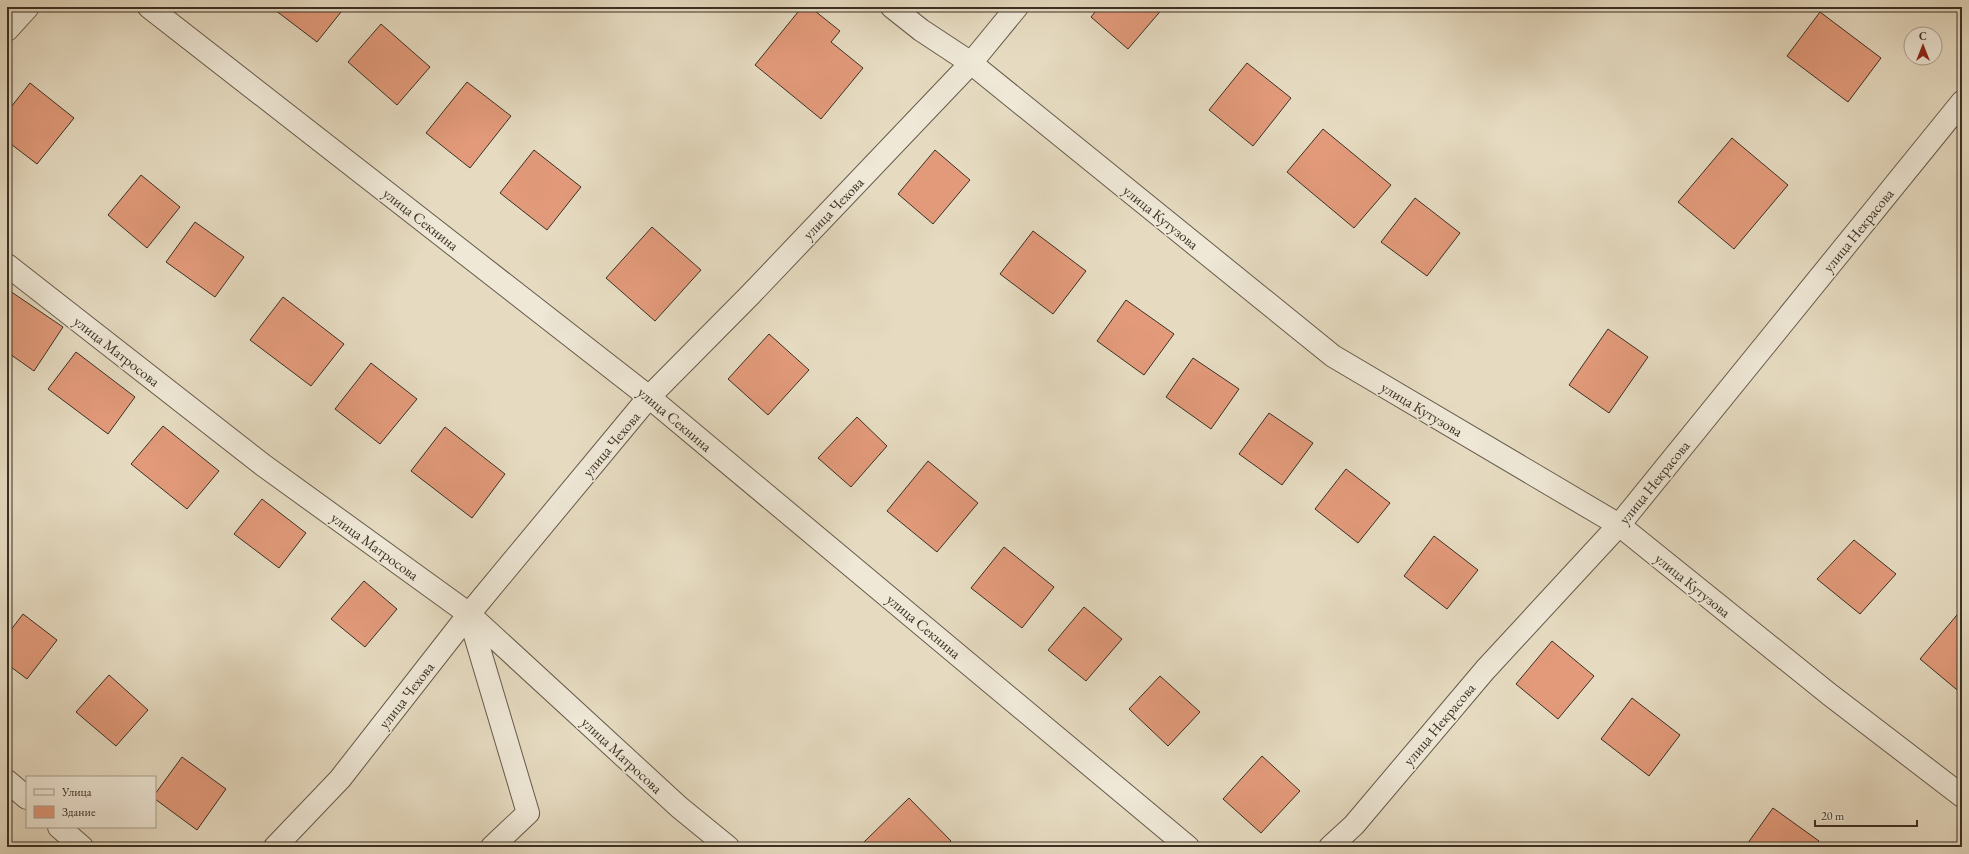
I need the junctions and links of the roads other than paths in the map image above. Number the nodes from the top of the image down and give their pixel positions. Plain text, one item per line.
1 (28, 7) edge
2 (149, 7) edge
3 (892, 7) edge
4 (1017, 7) edge
5 (7, 30) edge
6 (971, 63) junction
7 (1962, 102) edge
8 (7, 265) edge
9 (649, 397) junction
10 (1618, 525) junction
11 (469, 614) junction
12 (7, 781) edge
13 (1962, 796) edge
14 (26, 797) edge
15 (61, 828) edge
16 (82, 847) edge
17 (275, 847) edge
18 (492, 847) edge
19 (728, 847) edge
20 (1188, 847) edge
21 (1330, 847) edge

1 - 5 street
2 - 9 street, улица Секнина
3 - 6 street, улица Кутузова
4 - 6 street, улица Чехова
6 - 9 street, улица Чехова
6 - 10 street, улица Кутузова
7 - 10 street, улица Некрасова
8 - 11 street, улица Матросова
9 - 11 street, улица Чехова
9 - 20 street, улица Секнина
10 - 13 street, улица Кутузова
10 - 21 street, улица Некрасова
11 - 17 street, улица Чехова
11 - 18 street
11 - 19 street, улица Матросова
12 - 14 street
15 - 16 street

